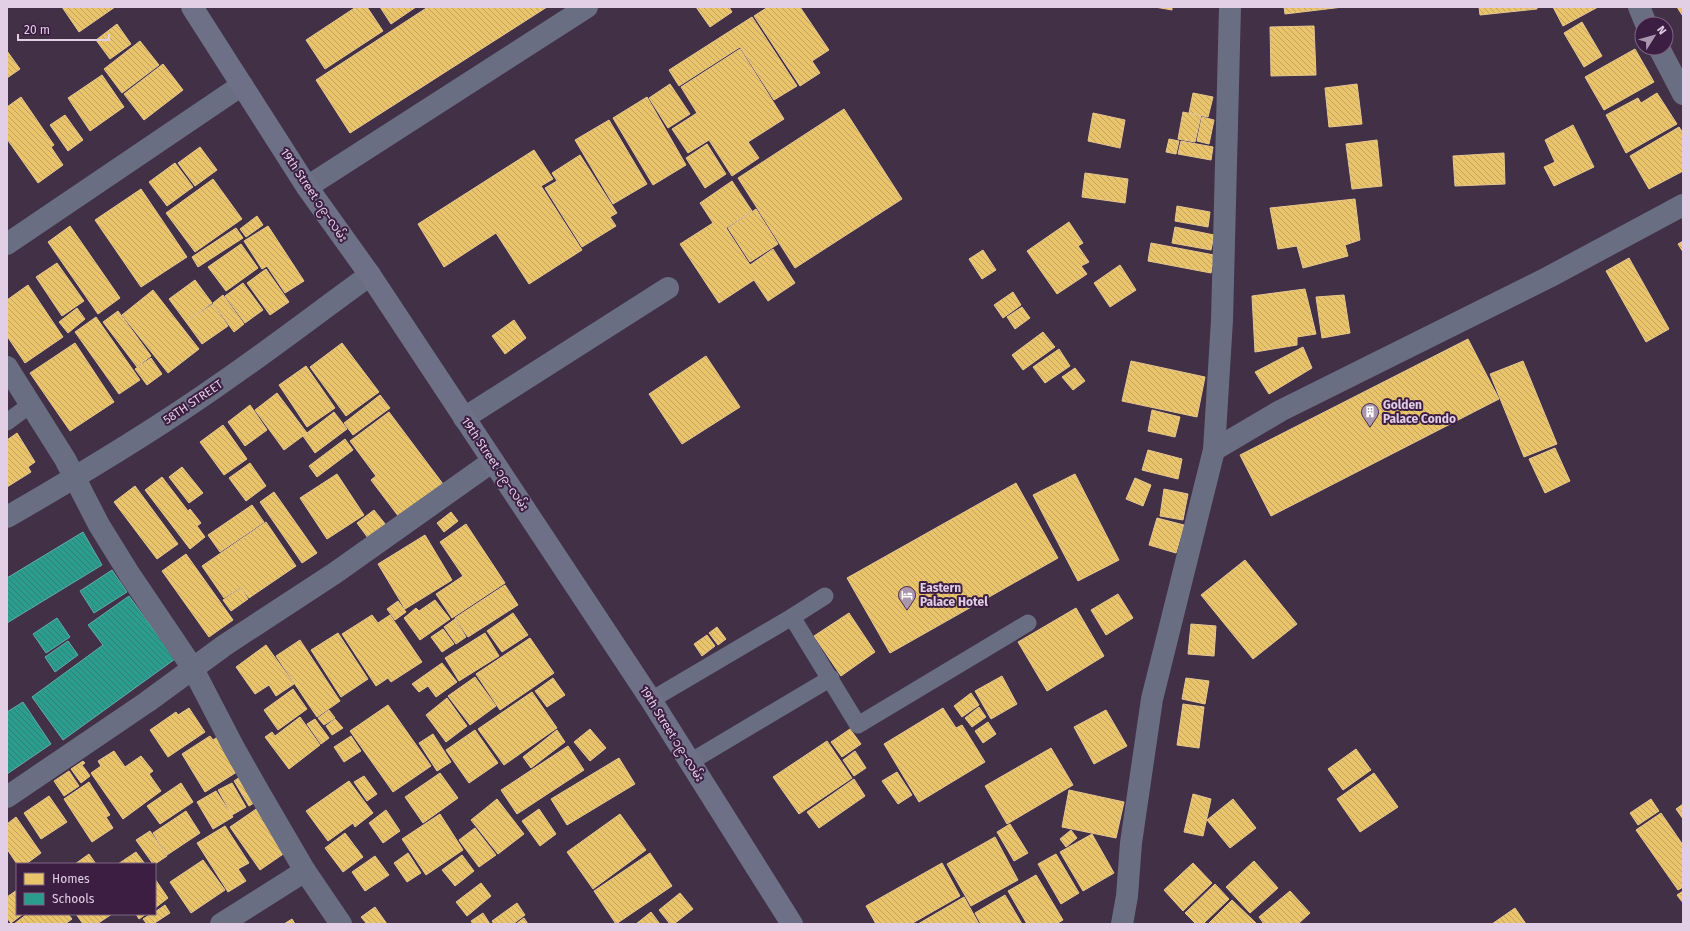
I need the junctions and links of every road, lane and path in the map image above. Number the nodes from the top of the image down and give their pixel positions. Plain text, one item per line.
1 (192, 7) edge
2 (587, 7) edge
3 (1230, 7) edge
4 (1662, 56) edge
5 (242, 85) junction
6 (1683, 94) edge
7 (307, 187) junction
8 (1683, 205) edge
9 (7, 244) edge
10 (370, 275) junction
11 (668, 288) dead end
12 (7, 367) edge
13 (30, 405) junction
14 (464, 418) junction
15 (7, 422) edge
16 (1214, 450) junction
17 (493, 461) junction
18 (75, 478) junction
19 (7, 517) edge
20 (825, 596) dead end
21 (792, 617) junction
22 (1028, 623) dead end
23 (192, 668) junction
24 (831, 678) junction
25 (651, 700) junction
26 (690, 762) junction
27 (7, 797) edge
28 (306, 871) junction
29 (221, 924) edge
30 (341, 924) edge
31 (792, 924) edge
32 (1122, 924) edge

1 - 5 street, 19th Street ၁၉−လမ်း
2 - 7 street
3 - 16 street
4 - 6 street
5 - 7 street, 19th Street ၁၉−လမ်း
5 - 9 street
7 - 10 street, 19th Street ၁၉−လမ်း
8 - 16 street
10 - 14 street, 19th Street ၁၉−လမ်း
10 - 18 street, 58TH STREET
11 - 14 street
12 - 13 street
13 - 15 lane
13 - 18 street
14 - 17 street, 19th Street ၁၉−လမ်း
16 - 32 street
17 - 23 street
17 - 25 street, 19th Street ၁၉−လမ်း
18 - 19 street, 58TH STREET
18 - 23 street
20 - 21 lane
21 - 24 lane
21 - 25 lane
22 - 24 lane
23 - 27 street
23 - 28 street
24 - 26 lane
25 - 26 street, 19th Street ၁၉−လမ်း
26 - 31 street, 19th Street ၁၉−လမ်း
28 - 29 street
28 - 30 street

